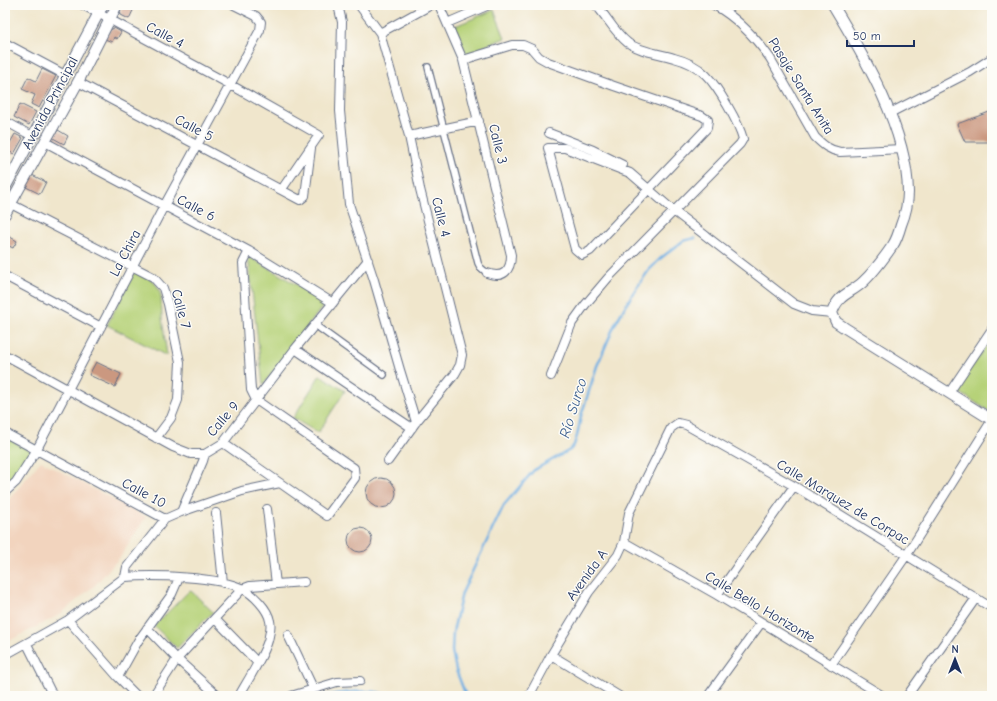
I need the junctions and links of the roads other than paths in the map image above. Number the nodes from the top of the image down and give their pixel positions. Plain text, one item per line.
1 (83, 5) edge
2 (117, 5) edge
3 (234, 5) edge
4 (338, 5) edge
5 (359, 5) edge
6 (431, 5) edge
7 (439, 5) edge
8 (489, 5) edge
9 (596, 5) edge
10 (714, 5) edge
11 (833, 5) edge
12 (101, 9) edge
13 (110, 19) junction
14 (448, 23) junction
15 (380, 33) junction
16 (5, 43) edge
17 (992, 58) edge
18 (463, 60) junction
19 (428, 66) dead end
20 (65, 75) junction
21 (78, 82) junction
22 (231, 85) junction
23 (890, 113) junction
24 (5, 121) edge
25 (479, 121) junction
26 (443, 128) junction
27 (549, 132) dead end
28 (32, 136) junction
29 (409, 136) junction
30 (45, 142) junction
31 (198, 145) junction
32 (312, 146) junction
33 (902, 149) junction
34 (630, 173) junction
35 (5, 188) edge
36 (282, 189) junction
37 (649, 189) junction
38 (8, 202) edge
39 (164, 206) junction
40 (675, 212) junction
41 (5, 214) edge
42 (249, 251) junction
43 (368, 260) junction
44 (132, 267) junction
45 (487, 273) joint
46 (5, 276) edge
47 (333, 303) junction
48 (832, 314) junction
49 (315, 325) junction
50 (101, 327) junction
51 (992, 330) edge
52 (295, 349) junction
53 (5, 355) edge
54 (384, 375) dead end
55 (551, 376) dead end
56 (68, 389) junction
57 (949, 393) junction
58 (256, 400) junction
59 (992, 420) edge
60 (678, 423) joint
61 (414, 425) junction
62 (5, 433) edge
63 (156, 438) junction
64 (223, 443) junction
65 (36, 451) junction
66 (205, 454) junction
67 (388, 461) dead end
68 (280, 482) junction
69 (794, 486) junction
70 (5, 492) edge
71 (267, 509) dead end
72 (181, 512) junction
73 (216, 513) dead end
74 (165, 519) junction
75 (624, 542) junction
76 (906, 556) junction
77 (125, 577) junction
78 (179, 578) junction
79 (304, 582) dead end
80 (223, 583) junction
81 (276, 584) junction
82 (242, 589) junction
83 (717, 595) junction
84 (976, 598) junction
85 (992, 608) edge
86 (214, 619) junction
87 (68, 620) junction
88 (761, 623) junction
89 (147, 628) junction
90 (288, 635) dead end
91 (27, 644) junction
92 (5, 655) edge
93 (551, 655) junction
94 (177, 659) junction
95 (257, 662) junction
96 (831, 665) junction
97 (118, 677) junction
98 (360, 681) dead end
99 (313, 688) junction
100 (53, 696) edge
101 (137, 696) edge
102 (154, 696) edge
103 (218, 696) edge
104 (239, 696) edge
105 (291, 696) edge
106 (529, 696) edge
107 (620, 696) edge
108 (708, 696) edge
109 (883, 696) edge
110 (907, 696) edge

1 - 12 street, Calle 4
2 - 13 street, Avenida Principal
3 - 22 street, La Chira
4 - 43 street
5 - 15 street, Calle 4
6 - 15 street
7 - 14 street, Calle 3
8 - 14 street
9 - 40 street
10 - 33 street, Pasaje Santa Anita
11 - 23 street
12 - 13 street, Calle 4
12 - 20 street, Avenida Principal
13 - 21 street, Avenida Principal
13 - 22 street, Calle 4
14 - 18 street, Calle 3
15 - 29 street, Calle 4
16 - 20 street
17 - 23 street
18 - 25 street, Calle 3
18 - 37 street
19 - 26 street
20 - 28 street, Avenida Principal
21 - 30 street, Avenida Principal
21 - 31 street, Calle 5
22 - 31 street, La Chira
22 - 32 street, Calle 4
23 - 33 street
24 - 28 street
25 - 26 street
25 - 45 street, Calle 3
26 - 29 street
26 - 45 street
27 - 34 street
28 - 35 street, Avenida Principal
29 - 61 street, Calle 4
30 - 38 street, Avenida Principal
30 - 39 street, Calle 6
31 - 36 street, Calle 5
31 - 39 street, La Chira
32 - 36 street
32 - 36 street, Calle 5
33 - 48 street
34 - 37 street
34 - 37 street
37 - 40 street
38 - 41 street, Avenida Principal
38 - 44 street, Calle 7
39 - 42 street, Calle 6
39 - 44 street, La Chira
40 - 48 street
40 - 55 street
42 - 47 street, Calle 6
42 - 58 street
43 - 47 street, Calle 9
43 - 61 street
44 - 50 street, La Chira
44 - 63 street, Calle 7
46 - 50 street
47 - 49 street, Calle 9
48 - 57 street
49 - 52 street, Calle 9
49 - 54 street
50 - 56 street, La Chira
51 - 57 street
52 - 58 street, Calle 9
52 - 61 street
53 - 56 street, Calle 9
56 - 63 street, Calle 9
56 - 65 street, La Chira
57 - 59 street
58 - 64 street, Calle 9
58 - 68 street
59 - 76 street
60 - 69 street, Calle Marquez de Corpac
60 - 75 street, Avenida A
61 - 67 street, Calle 4
62 - 65 street, Calle 10
63 - 66 street, Calle 9
64 - 66 street, Calle 9
64 - 68 street
65 - 70 street, La Chira
65 - 74 street, Calle 10
66 - 72 street
68 - 72 street, Calle 10
69 - 76 street, Calle Marquez de Corpac
69 - 83 street
71 - 81 street
72 - 74 street, Calle 10
73 - 80 street
74 - 77 street
75 - 83 street, Calle Bello Horizonte
75 - 93 street, Avenida A
76 - 84 street, Calle Marquez de Corpac
76 - 96 street
77 - 78 street
77 - 87 street
78 - 80 street
78 - 89 street
79 - 81 street
80 - 82 street
81 - 82 street
82 - 86 street
82 - 95 street
83 - 88 street, Calle Bello Horizonte
84 - 85 street, Calle Marquez de Corpac
84 - 110 street
86 - 94 street
86 - 95 street
87 - 91 street
87 - 97 street
88 - 96 street, Calle Bello Horizonte
88 - 108 street
89 - 94 street
89 - 97 street
90 - 99 street
91 - 92 street
91 - 100 street
93 - 106 street, Avenida A
93 - 107 street
94 - 102 street
94 - 103 street
95 - 104 street
96 - 109 street, Calle Bello Horizonte
97 - 101 street
98 - 99 street
99 - 105 street

